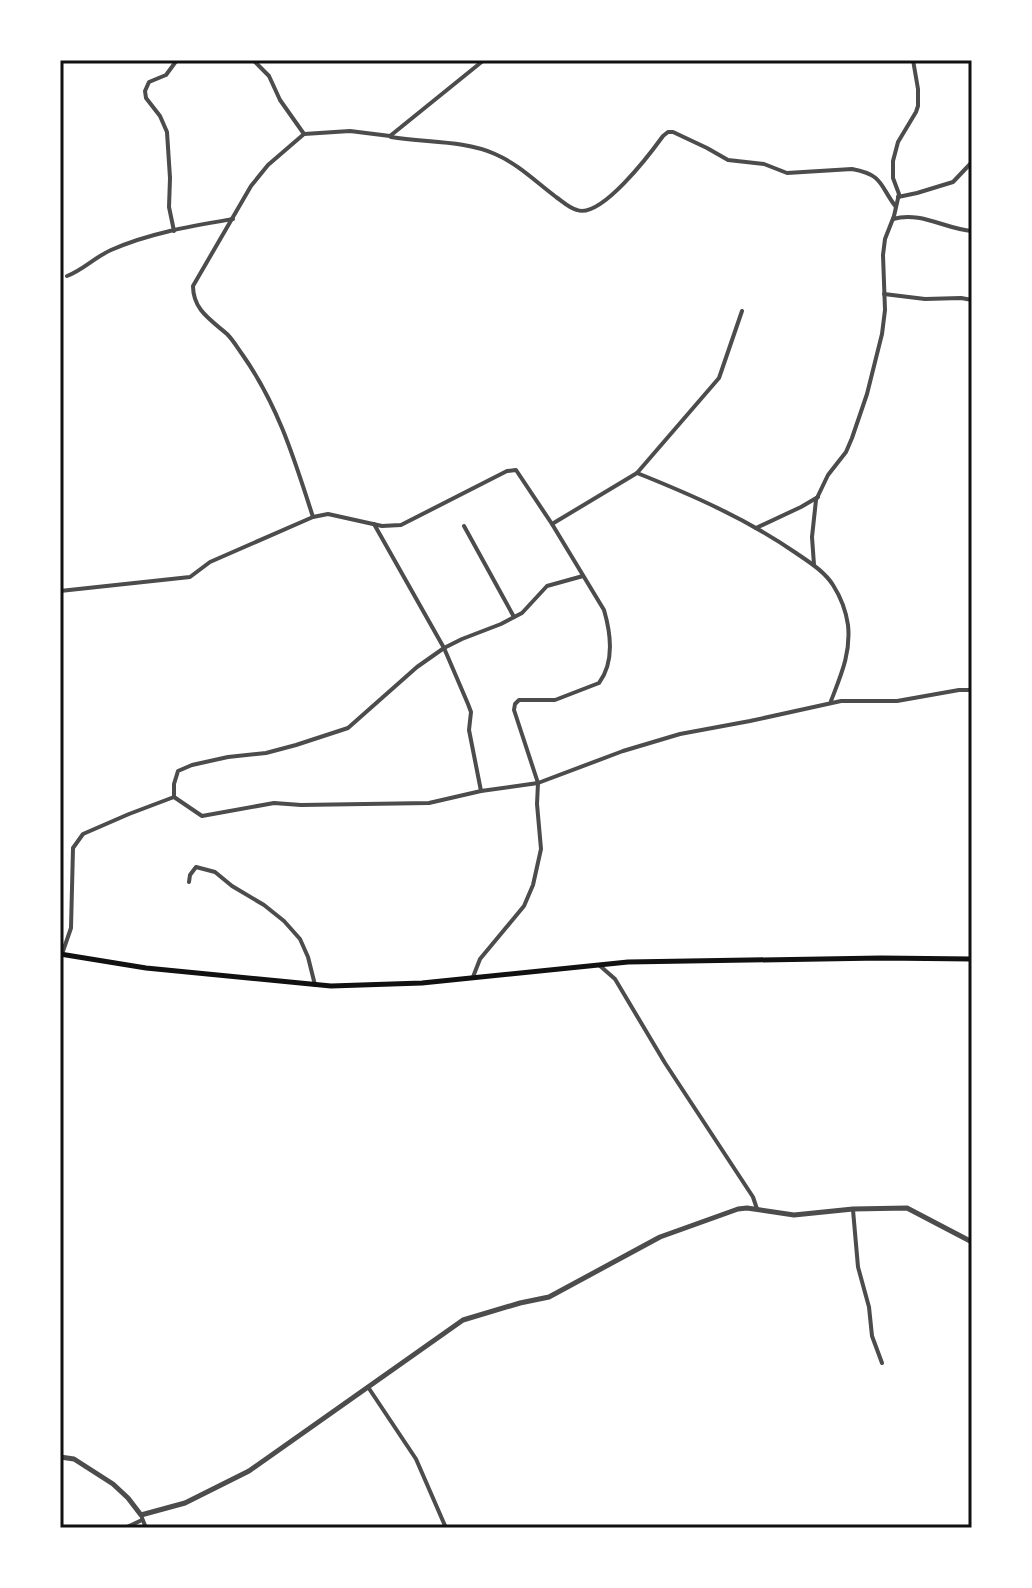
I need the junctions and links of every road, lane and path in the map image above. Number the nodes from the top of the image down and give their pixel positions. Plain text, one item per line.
1 (177, 60) edge
2 (253, 60) edge
3 (484, 60) edge
4 (913, 60) edge
5 (304, 134) junction
6 (390, 136) junction
7 (972, 162) edge
8 (898, 197) junction
9 (896, 207) junction
10 (233, 219) junction
11 (893, 219) junction
12 (174, 231) junction
13 (972, 231) edge
14 (67, 276) dead end
15 (884, 294) junction
16 (972, 300) edge
17 (742, 311) dead end
18 (637, 473) junction
19 (818, 497) junction
20 (313, 517) junction
21 (374, 524) junction
22 (552, 524) junction
23 (464, 526) dead end
24 (756, 528) junction
25 (814, 565) junction
26 (583, 576) junction
27 (60, 591) edge
28 (514, 617) junction
29 (444, 648) junction
30 (972, 690) edge
31 (831, 702) junction
32 (538, 783) junction
33 (481, 791) junction
34 (174, 797) junction
35 (189, 882) dead end
36 (61, 954) edge
37 (972, 959) edge
38 (599, 965) junction
39 (473, 977) junction
40 (315, 985) junction
41 (757, 1209) junction
42 (853, 1209) junction
43 (972, 1242) edge
44 (882, 1363) dead end
45 (368, 1387) junction
46 (60, 1457) edge
47 (142, 1518) junction
48 (125, 1528) edge
49 (146, 1528) edge
50 (446, 1528) edge

1 - 12 street
2 - 5 street
3 - 6 street
4 - 8 street
5 - 6 street
5 - 10 street
6 - 9 street
7 - 8 street
8 - 9 street
9 - 11 street
10 - 12 street
10 - 20 street
11 - 13 street
11 - 15 street
12 - 14 street
15 - 16 street
15 - 19 street
17 - 18 street
18 - 22 street
18 - 24 street
19 - 24 street
19 - 25 street
20 - 21 street
20 - 27 street
21 - 22 street
21 - 29 street
22 - 26 street
23 - 28 street
24 - 25 street
25 - 31 street
26 - 28 street
26 - 32 street
28 - 29 street
29 - 33 street
29 - 34 street
30 - 31 street
31 - 32 street
32 - 33 street
32 - 39 street
33 - 34 street
34 - 36 street
35 - 40 street
36 - 40 main road
37 - 38 main road
38 - 39 main road
38 - 41 street
39 - 40 main road
41 - 42 street
41 - 45 street
42 - 43 street
42 - 44 street
45 - 47 street
45 - 50 street
46 - 47 street
47 - 48 street
47 - 49 street

